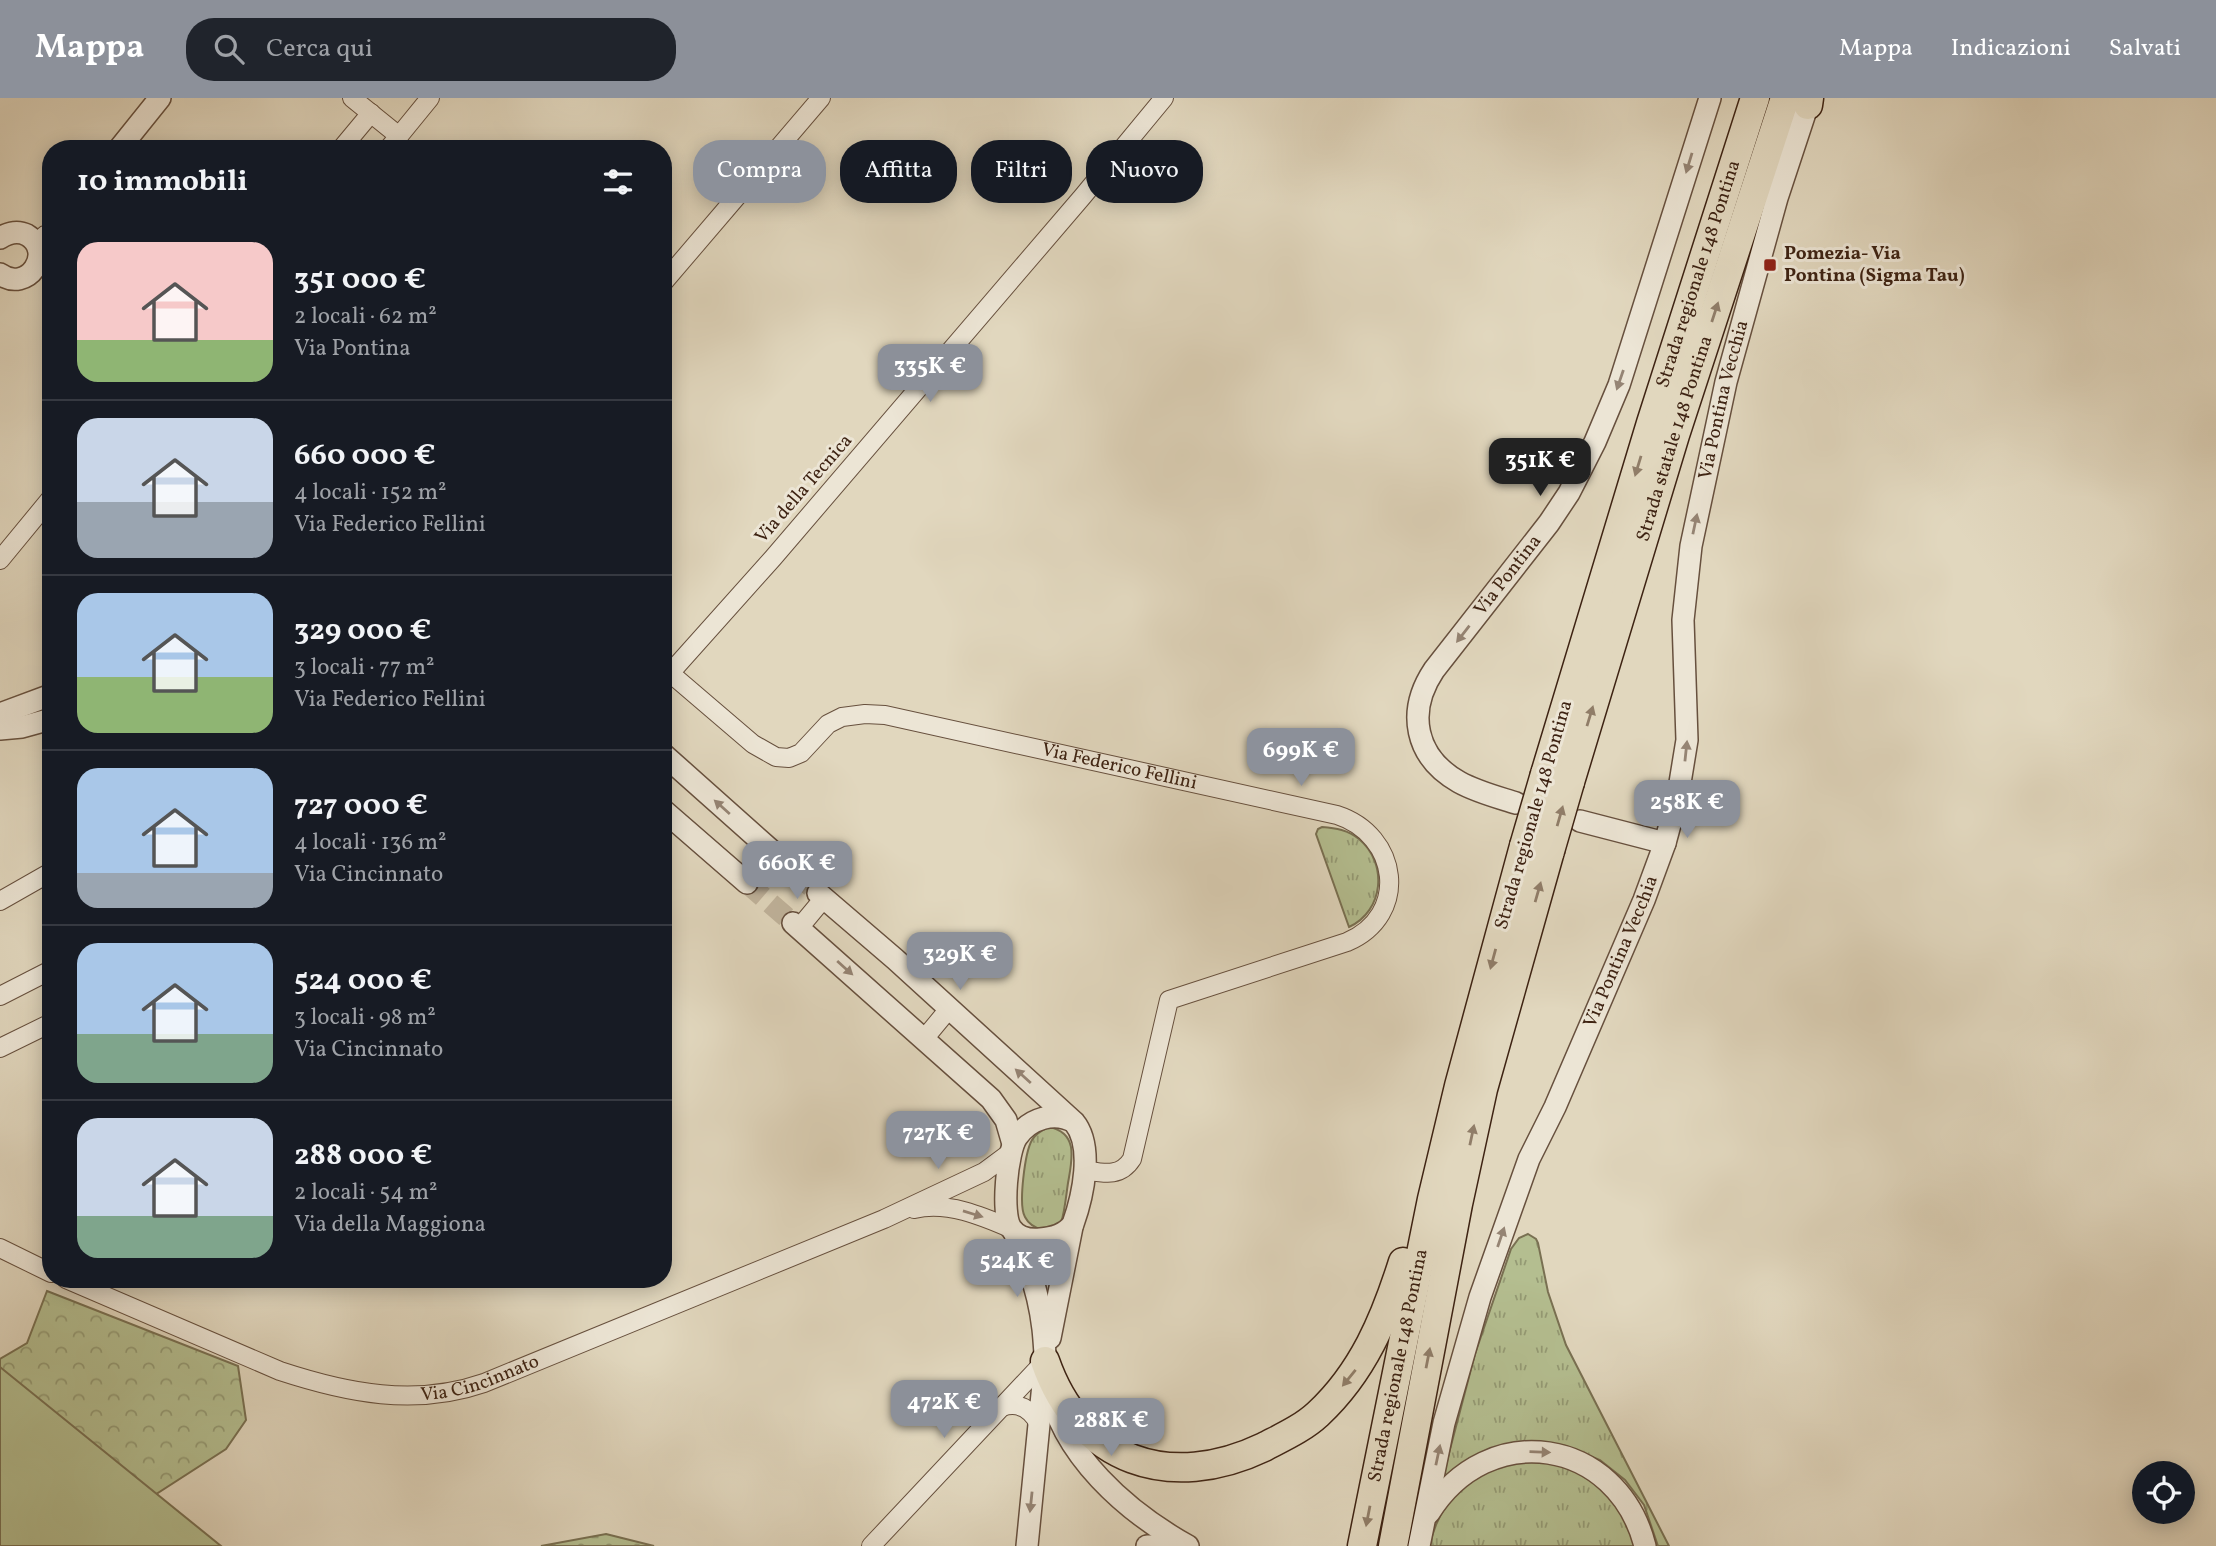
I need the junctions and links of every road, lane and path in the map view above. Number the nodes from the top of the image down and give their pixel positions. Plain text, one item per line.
1 (160, 98) edge
2 (352, 98) edge
3 (430, 98) edge
4 (821, 98) edge
5 (1164, 98) edge
6 (1710, 98) edge
7 (1755, 98) edge
8 (1803, 100) edge
9 (371, 113) junction
10 (126, 140) edge
11 (348, 140) edge
12 (391, 140) edge
13 (395, 140) edge
14 (42, 236) edge
15 (0, 238) edge
16 (42, 248) edge
17 (672, 272) edge
18 (1, 278) edge
19 (42, 509) edge
20 (0, 561) edge
21 (672, 671) edge
22 (672, 681) edge
23 (42, 698) edge
24 (0, 714) edge
25 (42, 721) edge
26 (0, 729) edge
27 (672, 762) edge
28 (1557, 778) junction
29 (1516, 803) dead end
30 (672, 818) edge
31 (1580, 821) dead end
32 (1665, 843) junction
33 (1537, 848) junction
34 (773, 852) tunnel mouth
35 (42, 877) edge
36 (747, 883) tunnel mouth
37 (821, 896) joint
38 (0, 901) edge
39 (796, 926) joint
40 (42, 975) edge
41 (0, 996) edge
42 (948, 1010) junction
43 (42, 1027) edge
44 (924, 1039) junction
45 (0, 1048) edge
46 (1459, 1086) junction
47 (1074, 1122) junction
48 (1012, 1148) junction
49 (1084, 1170) junction
50 (884, 1219) junction
51 (1072, 1227) junction
52 (1013, 1231) junction
53 (0, 1248) edge
54 (42, 1269) edge
55 (87, 1288) edge
56 (1045, 1361) junction
57 (1002, 1407) junction
58 (1039, 1424) junction
59 (1424, 1521) junction
60 (871, 1546) edge
61 (1027, 1546) edge
62 (1147, 1546) edge
63 (1159, 1546) edge
64 (1188, 1546) edge
65 (1362, 1546) edge
66 (1394, 1546) edge
67 (1419, 1546) edge
68 (1645, 1546) edge

1 - 10 street
2 - 9 street
3 - 13 street
4 - 17 street
5 - 21 street, Via della Tecnica
6 -> 29 street, Via Pontina
7 -> 28 highway, Strada regionale 148 Pontina
28 -> 8 highway, Strada statale 148 Pontina
32 -> 8 street, Via Pontina Vecchia
9 - 11 street
9 - 12 street
14 - 15 street
16 - 18 street
19 - 20 street
22 - 49 street, Via Federico Fellini
23 - 24 street
25 - 26 street
34 -> 27 street
28 - 33 highway, Strada regionale 148 Pontina, bridge
30 - 36 street
31 -> 32 street
59 -> 32 street, Via Pontina Vecchia
33 -> 46 highway, Strada regionale 148 Pontina
66 -> 33 highway, Strada regionale 148 Pontina
35 - 38 street
37 - 39 street
37 - 42 street
39 -> 44 street
40 - 41 street
42 - 44 street
47 -> 42 street
43 - 45 street
44 - 48 street
46 -> 56 highway
46 -> 65 highway, Strada regionale 148 Pontina
47 - 48 street
47 - 49 street
48 - 50 street, Via Cincinnato
48 - 52 street
49 - 51 street
50 -> 52 street, Via Cincinnato
50 - 55 street, Via Cincinnato
51 - 52 street
51 - 56 street
52 - 56 street
53 - 54 street
56 - 57 street
56 - 58 street
56 - 64 street
57 - 58 street
57 - 60 street
58 -> 61 street
59 - 67 street, Via Pontina Vecchia
59 -> 68 street
62 - 63 street

